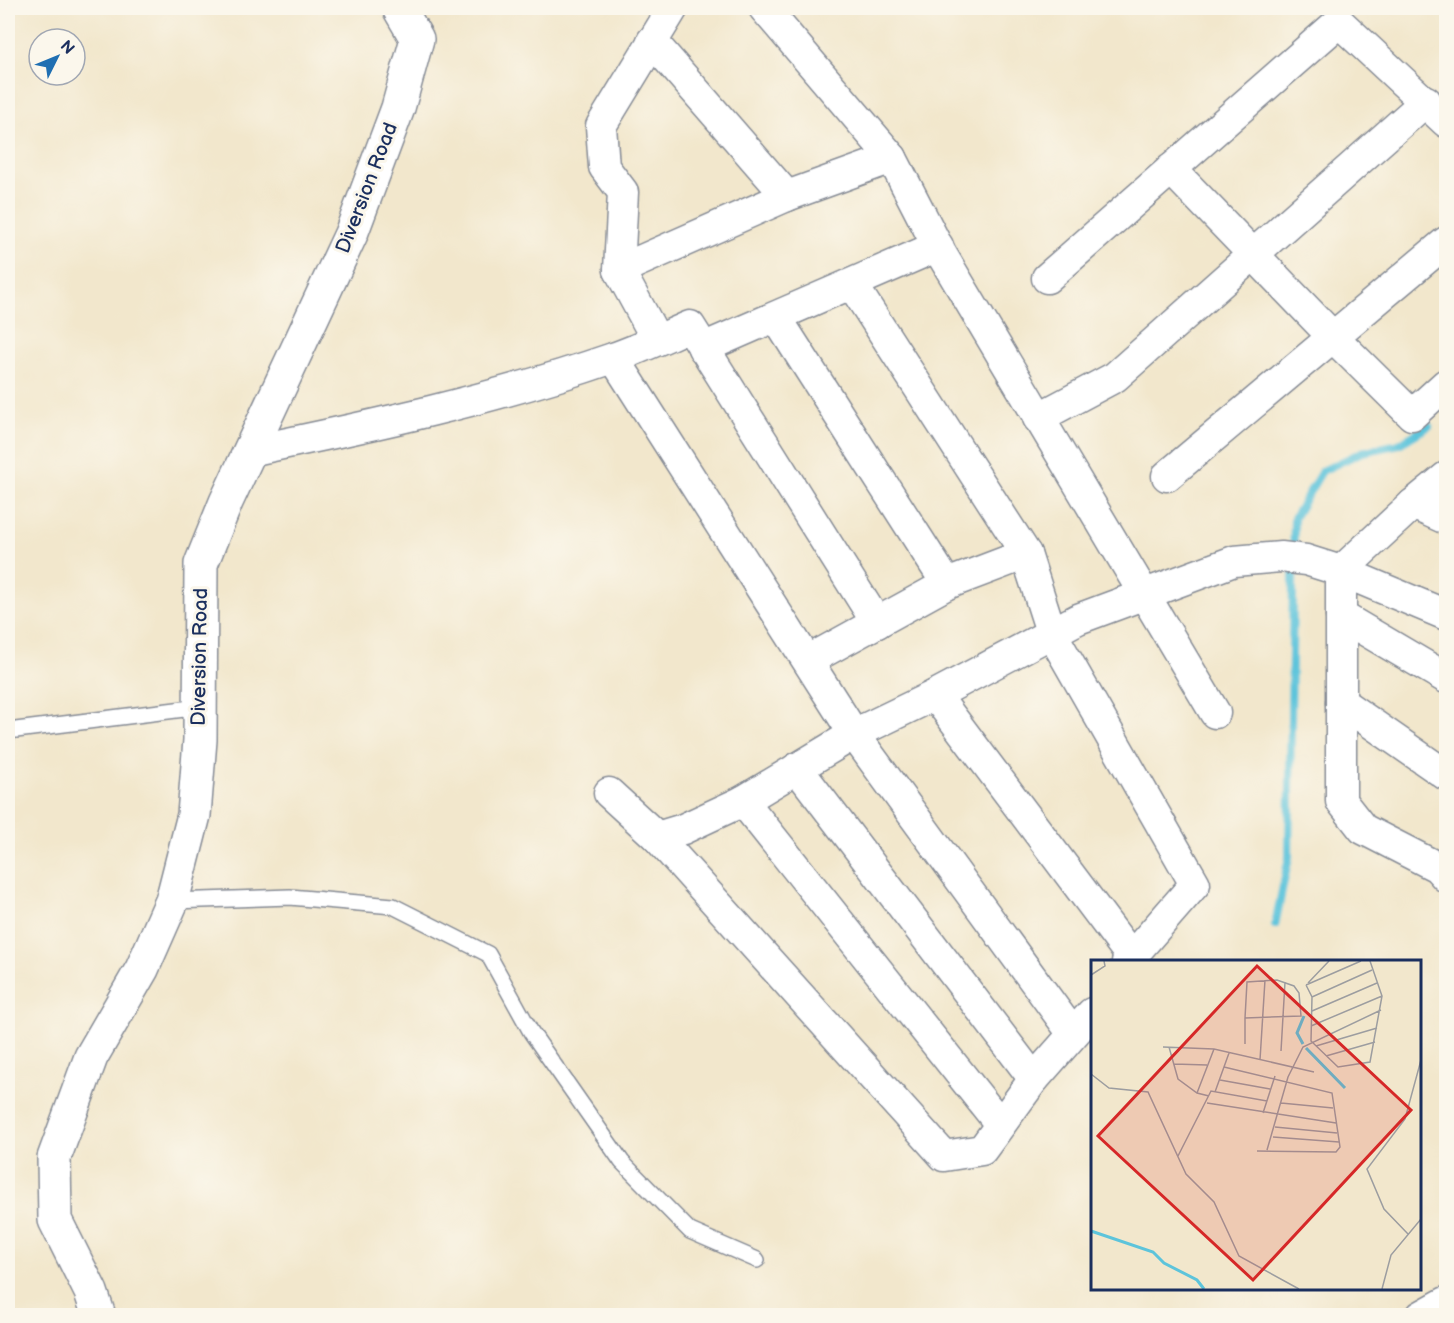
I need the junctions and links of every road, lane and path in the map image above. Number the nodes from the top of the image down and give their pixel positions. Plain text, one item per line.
1 (399, 8) edge
2 (673, 8) edge
3 (764, 8) edge
4 (652, 40) junction
5 (1426, 101) junction
6 (1446, 122) edge
7 (892, 158) junction
8 (1171, 169) junction
9 (787, 196) junction
10 (1446, 242) edge
11 (938, 246) junction
12 (1252, 254) junction
13 (619, 270) junction
14 (1047, 278) dead end
15 (852, 284) junction
16 (776, 317) junction
17 (1333, 337) junction
18 (657, 340) junction
19 (704, 348) junction
20 (614, 358) junction
21 (1446, 384) edge
22 (1038, 418) junction
23 (249, 451) junction
24 (1167, 476) dead end
25 (1446, 477) edge
26 (1413, 504) junction
27 (1446, 519) edge
28 (1026, 554) junction
29 (1341, 571) junction
30 (947, 584) junction
31 (1144, 596) junction
32 (1446, 615) edge
33 (1341, 616) junction
34 (877, 623) junction
35 (1051, 632) junction
36 (809, 660) junction
37 (1446, 678) edge
38 (935, 695) junction
39 (1341, 702) junction
40 (200, 707) junction
41 (1215, 713) dead end
42 (8, 731) edge
43 (854, 734) junction
44 (797, 768) junction
45 (1446, 775) edge
46 (609, 793) dead end
47 (743, 801) junction
48 (657, 837) junction
49 (1446, 877) edge
50 (172, 901) junction
51 (1129, 959) edge
52 (1083, 1024) edge
53 (1034, 1079) junction
54 (1000, 1124) junction
55 (757, 1260) dead end
56 (1446, 1302) edge
57 (99, 1316) edge
58 (1421, 1316) edge

1 - 23 street, Diversion Road
2 - 4 street
3 - 7 street
4 - 9 street
4 - 13 street
5 - 6 street
5 - 8 street
5 - 12 street
7 - 9 street
7 - 11 street
8 - 12 street
8 - 14 street
9 - 13 street
10 - 17 street
11 - 15 street
11 - 22 street
12 - 17 street
12 - 22 street
13 - 18 street
15 - 16 street
15 - 28 street
16 - 19 street
16 - 30 street
17 - 21 street
17 - 24 street
18 - 19 street
18 - 20 street
19 - 34 street
20 - 23 street
20 - 36 street
22 - 31 street
23 - 40 street, Diversion Road
25 - 26 street
26 - 27 street
26 - 29 street
28 - 30 street
28 - 35 street
29 - 31 street
29 - 32 street
29 - 33 street
30 - 34 street
31 - 35 street
31 - 41 street
33 - 37 street
33 - 39 street
34 - 36 street
35 - 38 street
35 - 51 street
36 - 43 street
38 - 43 street
38 - 51 street
39 - 45 street
39 - 49 street
40 - 42 lane
40 - 50 street, Diversion Road
43 - 44 street
43 - 52 street
44 - 47 street
44 - 53 street
46 - 48 street
47 - 48 street
47 - 54 street
48 - 54 street
50 - 55 lane
50 - 57 street, Diversion Road
52 - 53 street
53 - 54 street
56 - 58 street

